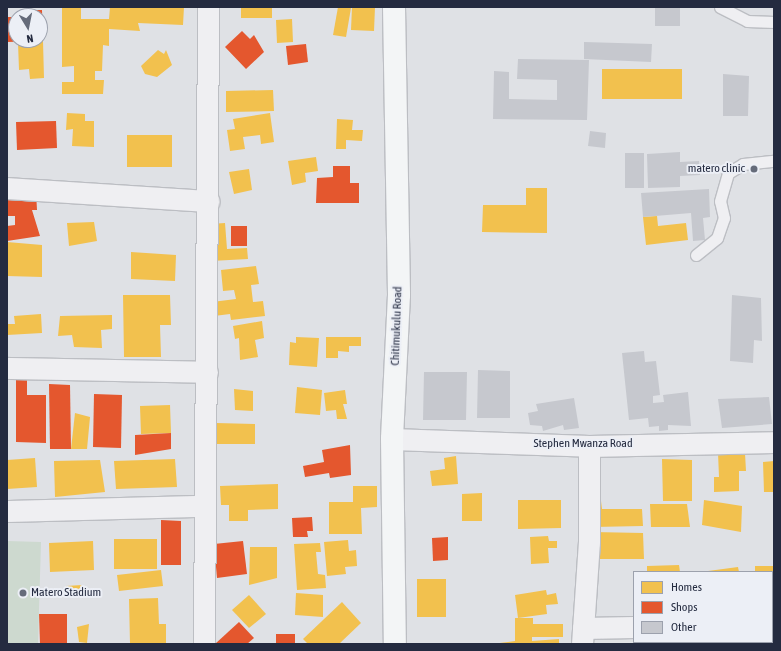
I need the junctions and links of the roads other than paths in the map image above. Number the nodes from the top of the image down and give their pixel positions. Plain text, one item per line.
1 (208, 7) edge
2 (394, 7) edge
3 (720, 7) edge
4 (774, 22) edge
5 (774, 161) edge
6 (7, 188) edge
7 (209, 201) junction
8 (696, 256) dead end
9 (7, 368) edge
10 (208, 372) junction
11 (392, 439) junction
12 (774, 442) edge
13 (589, 446) junction
14 (203, 506) junction
15 (7, 511) edge
16 (633, 627) edge
17 (583, 636) edge
18 (204, 644) edge
19 (395, 644) edge

1 - 7 street
2 - 11 street, Chitimukulu Road
3 - 4 lane
5 - 8 lane
6 - 7 street
7 - 10 street
9 - 10 street
10 - 14 street
11 - 13 street, Stephen Mwanza Road
11 - 19 street, Chitimukulu Road
12 - 13 street, Stephen Mwanza Road
13 - 17 street
14 - 15 street
14 - 18 street
16 - 17 street

